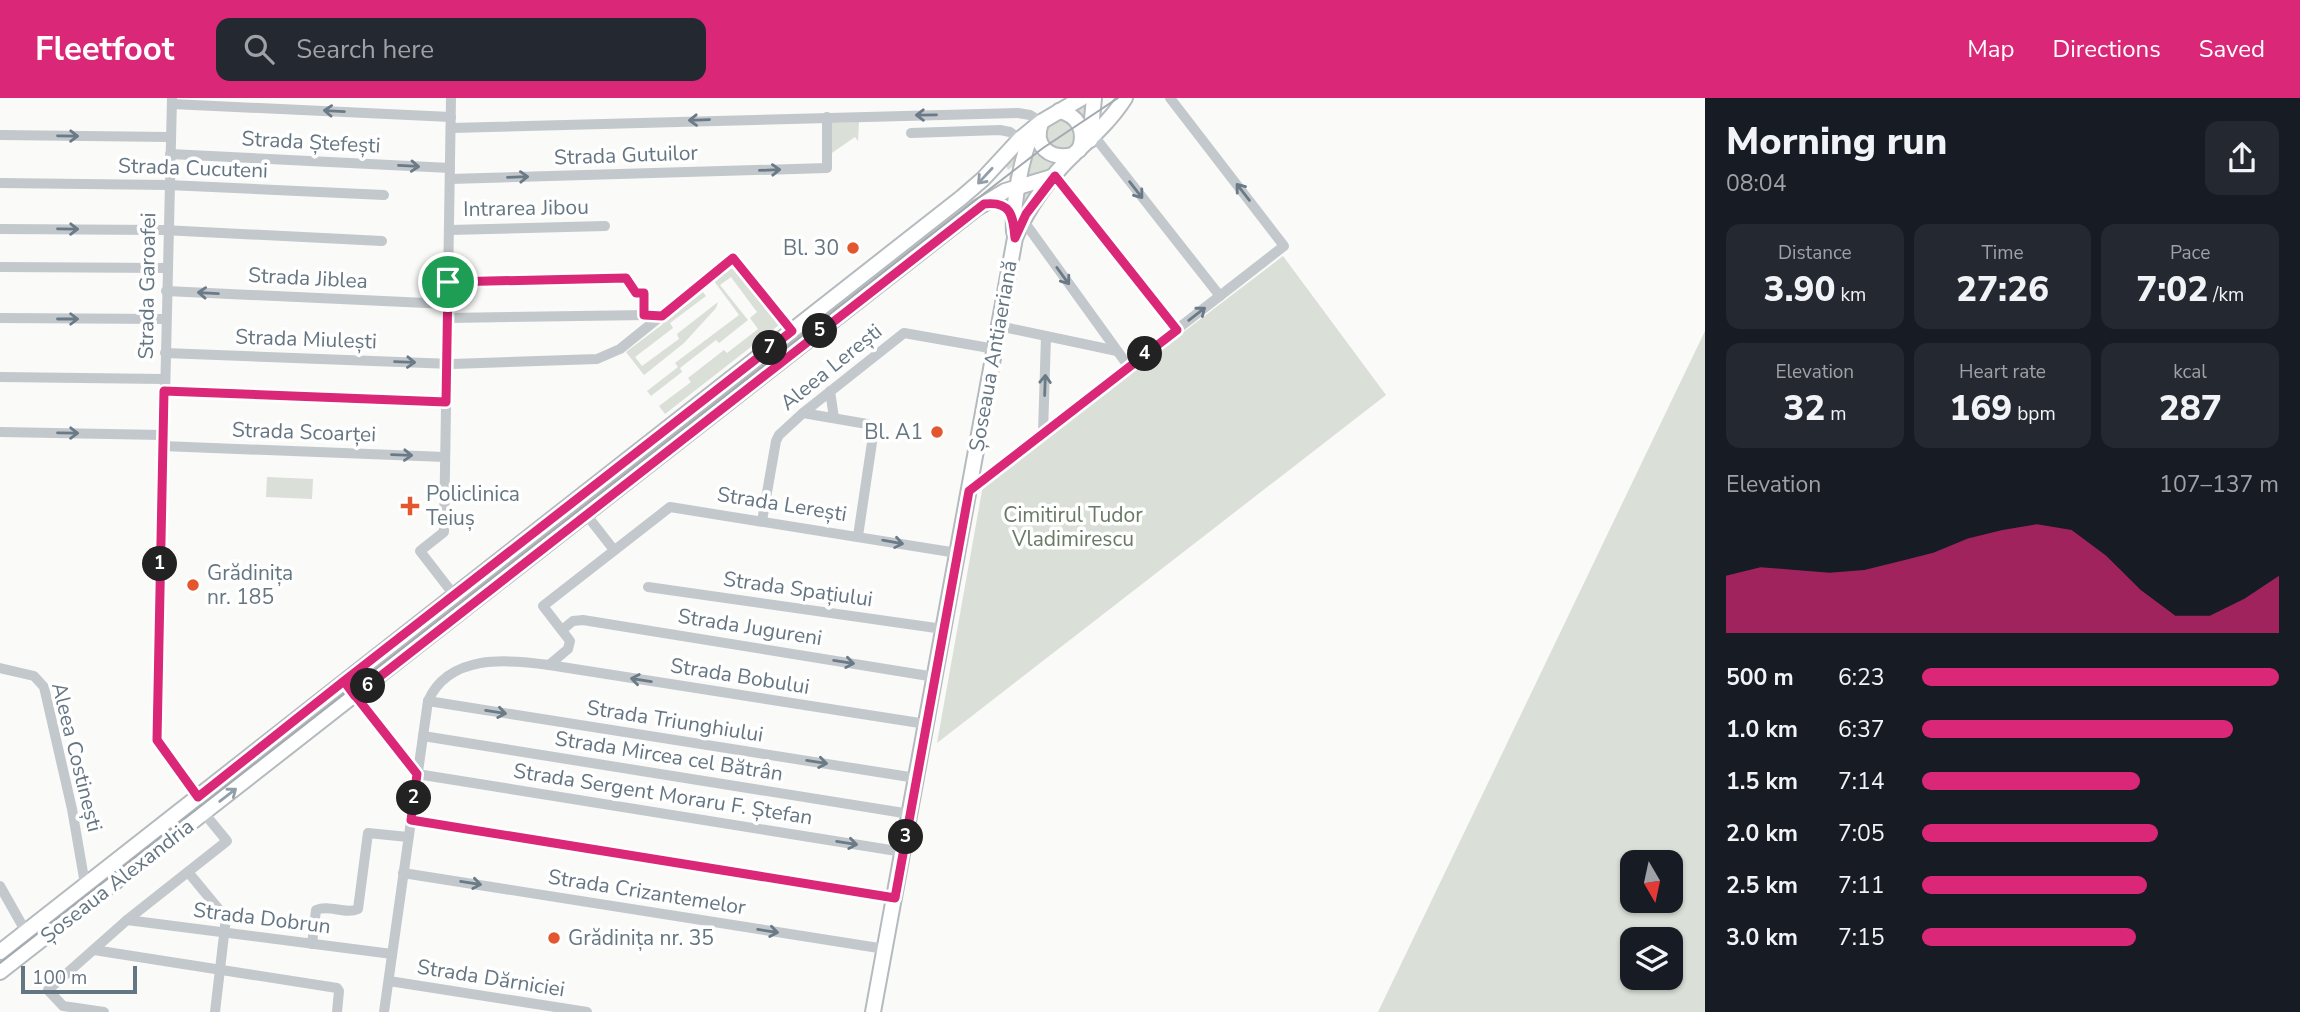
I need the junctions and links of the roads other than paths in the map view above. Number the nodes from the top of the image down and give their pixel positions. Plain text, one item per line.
1 (451, 98) edge
2 (1082, 98) edge
3 (1094, 98) edge
4 (1125, 98) edge
5 (1170, 98) edge
6 (172, 101) edge
7 (1066, 105) edge
8 (827, 117) junction
9 (451, 122) junction
10 (1037, 125) junction
11 (911, 132) dead end
12 (0, 135) edge
13 (170, 137) junction
14 (1020, 139) junction
15 (1084, 145) junction
16 (170, 154) junction
17 (450, 174) junction
18 (1055, 176) junction
19 (0, 183) edge
20 (168, 185) junction
21 (1019, 187) junction
22 (384, 195) dead end
23 (984, 204) junction
24 (605, 226) dead end
25 (1016, 228) junction
26 (0, 229) edge
27 (449, 230) junction
28 (168, 231) junction
29 (382, 241) dead end
30 (0, 267) edge
31 (167, 268) junction
32 (448, 282) junction
33 (166, 291) junction
34 (1220, 296) junction
35 (447, 304) junction
36 (644, 315) junction
37 (662, 316) junction
38 (0, 318) edge
39 (447, 318) junction
40 (166, 319) junction
41 (999, 326) junction
42 (1177, 330) junction
43 (792, 331) junction
44 (1046, 336) junction
45 (995, 349) junction
46 (1117, 351) junction
47 (165, 353) junction
48 (446, 364) junction
49 (1129, 367) junction
50 (0, 377) edge
51 (164, 379) junction
52 (164, 391) junction
53 (830, 391) junction
54 (446, 402) junction
55 (803, 412) junction
56 (834, 418) junction
57 (0, 432) edge
58 (1043, 433) junction
59 (163, 441) junction
60 (445, 457) junction
61 (969, 491) junction
62 (585, 513) junction
63 (762, 520) junction
64 (858, 536) junction
65 (614, 550) junction
66 (957, 553) junction
67 (648, 587) dead end
68 (454, 595) junction
69 (943, 629) junction
70 (562, 630) junction
71 (549, 665) junction
72 (0, 668) edge
73 (934, 677) junction
74 (344, 681) junction
75 (355, 696) junction
76 (428, 701) junction
77 (926, 724) junction
78 (423, 736) junction
79 (417, 774) junction
80 (916, 778) junction
81 (198, 797) junction
82 (204, 813) junction
83 (910, 814) junction
84 (411, 820) junction
85 (408, 837) junction
86 (903, 852) junction
87 (188, 872) junction
88 (403, 873) junction
89 (85, 884) junction
90 (0, 886) edge
91 (895, 898) junction
92 (127, 920) junction
93 (26, 932) junction
94 (225, 933) junction
95 (312, 944) junction
96 (885, 949) junction
97 (94, 950) junction
98 (0, 952) edge
99 (392, 954) junction
100 (220, 971) junction
101 (0, 972) edge
102 (389, 981) junction
103 (104, 1012) edge
104 (215, 1012) edge
105 (337, 1012) edge
106 (384, 1012) edge
107 (587, 1012) edge
108 (873, 1012) edge

1 - 9 street
2 - 7 main road, Șoseaua Alexandria
3 - 15 main road
4 - 15 main road
34 -> 5 street
9 -> 6 street
6 - 13 street, Strada Garoafei
7 - 10 main road, Șoseaua Alexandria
7 - 15 main road
8 -> 9 street
10 -> 8 street
17 -> 8 street, Strada Gutuilor
9 - 17 street
10 - 14 main road, Șoseaua Alexandria
10 - 15 main road
10 - 21 main road, Șoseaua Antiaeriană
11 - 14 street
12 -> 13 street
13 - 16 street, Strada Garoafei
14 -> 43 main road, Șoseaua Alexandria
15 - 18 main road
15 -> 34 street
16 -> 17 street, Strada Ștefești
16 - 20 street, Strada Garoafei
17 - 27 street
18 - 21 main road, Șoseaua Alexandria
18 - 25 main road, Șoseaua Antiaeriană
18 - 42 street
19 - 20 street, Strada Cucuteni
20 - 22 street, Strada Cucuteni
20 - 28 street, Strada Garoafei
21 - 23 main road, Șoseaua Alexandria
21 - 25 main road, Șoseaua Antiaeriană
23 - 25 main road
23 - 62 main road, Șoseaua Alexandria
24 - 27 street, Intrarea Jibou
25 - 41 main road, Șoseaua Antiaeriană
25 -> 46 street
26 -> 28 street
27 - 32 street
28 - 29 street
28 - 31 street, Strada Garoafei
30 - 31 street
31 - 33 street, Strada Garoafei
32 - 35 street
32 - 36 street
35 -> 33 street, Strada Jiblea
33 - 40 street, Strada Garoafei
42 -> 34 street
35 - 39 street
36 - 37 street
36 - 39 street
37 - 43 street, Strada Miulești
37 - 48 street, Strada Miulești
38 -> 40 street
39 - 48 street
40 - 47 street, Strada Garoafei
41 - 44 street
41 - 45 main road, Șoseaua Antiaeriană
42 - 49 street
43 - 68 main road, Șoseaua Alexandria
44 - 46 street
58 -> 44 street
45 - 53 street, Aleea Lerești
45 - 61 main road, Șoseaua Antiaeriană
46 - 49 street
47 -> 48 street, Strada Miulești
47 - 51 street, Strada Garoafei
48 - 54 street
49 - 58 street
50 - 51 street
51 - 52 street, Strada Garoafei
52 - 54 street
52 - 59 street, Strada Garoafei
53 - 55 street, Aleea Lerești
53 - 56 street
54 - 60 street
55 - 56 street
55 - 63 street, Aleea Lerești
56 - 64 street
57 -> 59 street, Strada Scoarței
58 - 61 street
59 -> 60 street, Strada Scoarței
59 - 81 street, Strada Garoafei
60 - 68 street
61 - 66 main road, Șoseaua Antiaeriană
62 - 65 street
62 - 75 main road, Șoseaua Alexandria
63 - 64 street, Strada Lerești
63 - 65 street, Strada Lerești
64 -> 66 street, Strada Lerești
65 - 70 street, Strada Lerești
66 - 69 main road, Șoseaua Antiaeriană
67 - 69 street, Strada Spațiului
68 - 74 main road, Șoseaua Alexandria
69 - 73 main road, Șoseaua Antiaeriană
70 - 71 street
70 -> 73 street, Strada Jugureni
71 - 76 street
77 -> 71 street, Strada Bobului
72 - 89 street, Aleea Costinești
73 - 77 main road, Șoseaua Antiaeriană
74 - 75 street
74 - 81 main road, Șoseaua Alexandria
75 - 79 street
82 -> 75 main road, Șoseaua Alexandria
76 - 78 street
76 -> 80 street, Strada Triunghiului
77 - 80 main road, Șoseaua Antiaeriană
78 - 79 street
78 - 83 street, Strada Mircea cel Bătrân
79 - 84 street
79 -> 86 street, Strada Sergent Moraru F. Ștefan
80 - 83 main road, Șoseaua Antiaeriană
81 - 89 main road, Șoseaua Alexandria
82 - 87 street
82 - 101 main road, Șoseaua Alexandria
83 - 86 main road, Șoseaua Antiaeriană
84 - 85 street
84 - 91 street
85 - 88 street
85 - 95 street
86 - 91 main road, Șoseaua Antiaeriană
87 - 92 street
87 - 94 street
88 -> 96 street, Strada Crizantemelor
88 - 99 street
89 - 93 main road, Șoseaua Alexandria
90 - 93 street
91 - 96 main road, Șoseaua Antiaeriană
92 - 94 street, Strada Dobrun
92 - 97 street
93 - 98 main road, Șoseaua Alexandria
94 - 95 street, Strada Dobrun
94 - 100 street
95 - 99 street, Strada Dobrun
96 - 108 main road, Șoseaua Antiaeriană
97 - 100 street
97 - 103 street
99 - 102 street
100 - 104 street
100 - 105 street
102 - 106 street
102 - 107 street, Strada Dărniciei

